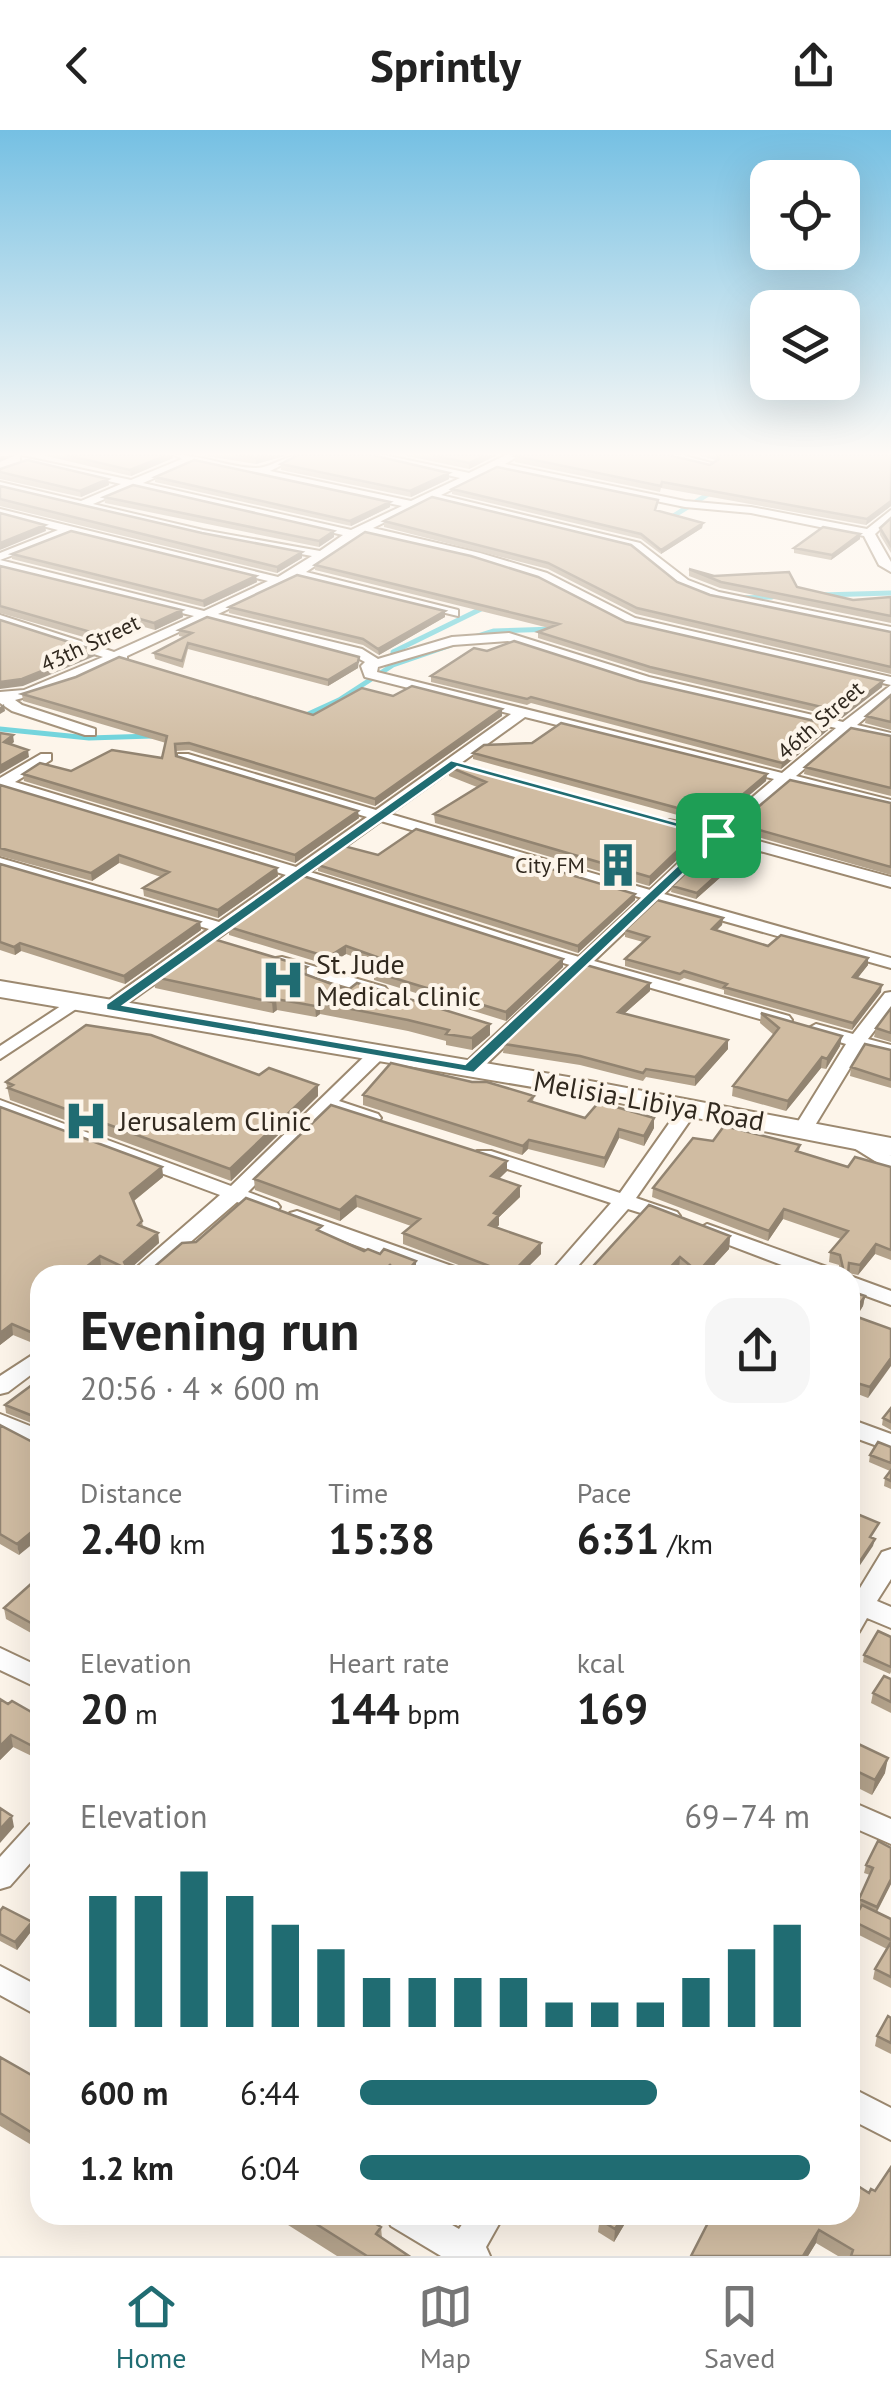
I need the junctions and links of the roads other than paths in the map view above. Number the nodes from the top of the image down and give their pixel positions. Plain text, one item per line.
1 (169, 554) edge
2 (320, 554) edge
3 (453, 554) edge
4 (651, 554) edge
5 (324, 555) joint
6 (0, 560) edge
7 (296, 573) junction
8 (277, 580) junction
9 (203, 613) junction
10 (454, 613) dead end
11 (0, 619) edge
12 (891, 630) edge
13 (115, 656) junction
14 (133, 662) edge
15 (369, 670) junction
16 (891, 680) edge
17 (891, 688) edge
18 (2, 697) edge
19 (522, 713) junction
20 (846, 727) junction
21 (90, 732) dead end
22 (891, 737) edge
23 (46, 757) dead end
24 (182, 757) edge
25 (456, 763) junction
26 (473, 768) edge
27 (787, 778) junction
28 (1, 783) edge
29 (891, 804) edge
30 (379, 815) junction
31 (653, 818) edge
32 (718, 835) junction
33 (0, 863) edge
34 (300, 873) junction
35 (891, 882) edge
36 (654, 894) junction
37 (220, 937) junction
38 (263, 955) edge
39 (582, 961) junction
40 (891, 962) edge
41 (2, 985) edge
42 (395, 996) edge
43 (891, 997) edge
44 (74, 1002) junction
45 (111, 1007) junction
46 (490, 1025) edge
47 (509, 1031) junction
48 (857, 1041) junction
49 (891, 1051) edge
50 (378, 1053) junction
51 (0, 1054) edge
52 (469, 1070) junction
53 (325, 1103) junction
54 (0, 1106) edge
55 (689, 1110) junction
56 (397, 1126) edge
57 (804, 1128) junction
58 (862, 1144) junction
59 (891, 1148) edge
60 (469, 1150) edge
61 (891, 1166) edge
62 (234, 1194) junction
63 (626, 1199) junction
64 (151, 1265) edge
65 (429, 1265) edge
66 (568, 1265) edge
67 (801, 1265) edge
68 (860, 1287) edge
69 (891, 1298) edge
70 (30, 1364) edge
71 (0, 1387) edge
72 (0, 1422) edge
73 (860, 1431) edge
74 (30, 1435) edge
75 (891, 1443) edge
76 (891, 1558) edge
77 (860, 1602) edge
78 (860, 1611) edge
79 (891, 1618) edge
80 (0, 1658) edge
81 (30, 1674) edge
82 (860, 1817) edge
83 (891, 1832) edge
84 (30, 1843) edge
85 (0, 1877) edge
86 (0, 1980) edge
87 (30, 1997) edge
88 (860, 2108) edge
89 (891, 2125) edge
90 (419, 2225) edge
91 (481, 2225) edge
92 (466, 2254) edge

1 - 8 street
2 - 5 street
3 - 16 street
4 - 12 street
5 - 7 street, 43th Street
6 - 9 street
7 - 8 street, 43th Street
7 - 10 street
8 - 9 street, 43th Street
9 - 13 street, 43th Street
9 - 15 street
11 - 13 street
13 - 14 street
13 - 18 street, 43th Street
15 - 19 street
15 - 20 street
17 - 20 street, 46th Street
18 - 21 street
19 - 25 street
19 - 27 street
20 - 22 street
20 - 27 street, 46th Street
23 - 28 street
24 - 30 street
25 - 26 street
25 - 30 street
27 - 29 street
27 - 32 street, 46th Street
28 - 34 street
30 - 34 street
30 - 36 street
31 - 32 street
32 - 35 street
32 - 36 street, 46th Street
33 - 37 street
34 - 37 street
34 - 39 street
36 - 39 street, 46th Street
36 - 40 street
37 - 45 street
38 - 42 street
39 - 47 street, 46th Street
39 - 48 street
41 - 44 main road, Melisia-Libiya Road
43 - 48 street
44 - 45 main road, Melisia-Libiya Road
44 - 51 street
45 - 50 main road, Melisia-Libiya Road
46 - 47 street
47 - 52 street, 46th Street
48 - 49 street
48 - 57 street
50 - 52 main road, Melisia-Libiya Road
50 - 53 street
52 - 55 main road, Melisia-Libiya Road
53 - 56 street
53 - 62 street
54 - 62 street
55 - 57 main road, Melisia-Libiya Road
55 - 63 street
57 - 58 main road, Melisia-Libiya Road
58 - 59 main road, Melisia-Libiya Road
58 - 61 street
60 - 63 street
62 - 64 street
62 - 65 street
63 - 66 street
63 - 67 street
68 - 69 street
70 - 71 street
72 - 74 street
73 - 75 street
76 - 77 street
78 - 79 street
80 - 81 street
82 - 83 street
84 - 85 street
86 - 87 street
88 - 89 street
90 - 92 street
91 - 92 street

